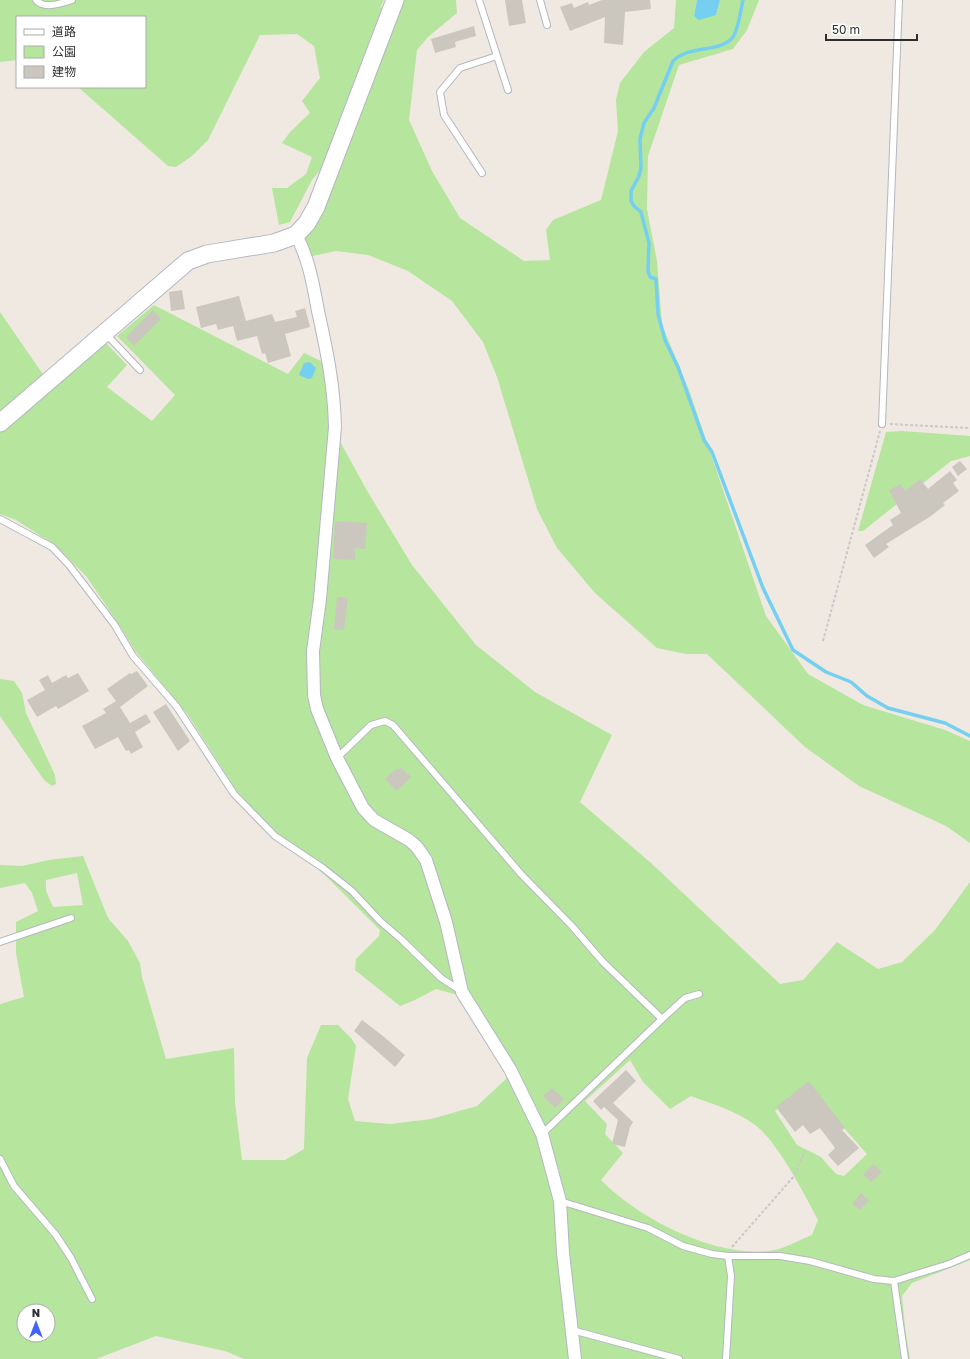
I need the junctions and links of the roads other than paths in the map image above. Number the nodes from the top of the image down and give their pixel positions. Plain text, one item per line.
1 (36, 0) edge
2 (72, 0) edge
3 (395, 0) edge
4 (479, 0) edge
5 (540, 0) edge
6 (900, 0) edge
7 (547, 25) dead end
8 (497, 56) junction
9 (508, 90) dead end
10 (482, 174) dead end
11 (296, 235) junction
12 (106, 334) junction
13 (140, 370) dead end
14 (0, 423) edge
15 (882, 424) road end
16 (0, 519) edge
17 (337, 758) junction
18 (71, 918) dead end
19 (0, 942) edge
20 (462, 992) junction
21 (699, 994) dead end
22 (662, 1019) junction
23 (542, 1134) junction
24 (0, 1159) edge
25 (560, 1201) junction
26 (970, 1255) edge
27 (726, 1256) junction
28 (894, 1281) junction
29 (92, 1299) dead end
30 (572, 1330) junction
31 (575, 1359) edge
32 (679, 1359) edge
33 (726, 1359) edge
34 (905, 1359) edge

1 - 2 lane
3 - 11 street
4 - 8 lane
5 - 7 lane
6 - 15 lane
8 - 9 lane
8 - 10 lane
11 - 12 street
11 - 17 street
12 - 13 lane
12 - 14 street
16 - 20 lane
17 - 20 street
17 - 22 lane
18 - 19 lane
20 - 23 street
21 - 22 lane
22 - 23 lane
23 - 25 street
24 - 29 lane
25 - 27 lane
25 - 30 street
26 - 28 lane
27 - 28 lane
27 - 33 lane
28 - 34 lane
30 - 31 street
30 - 32 lane

